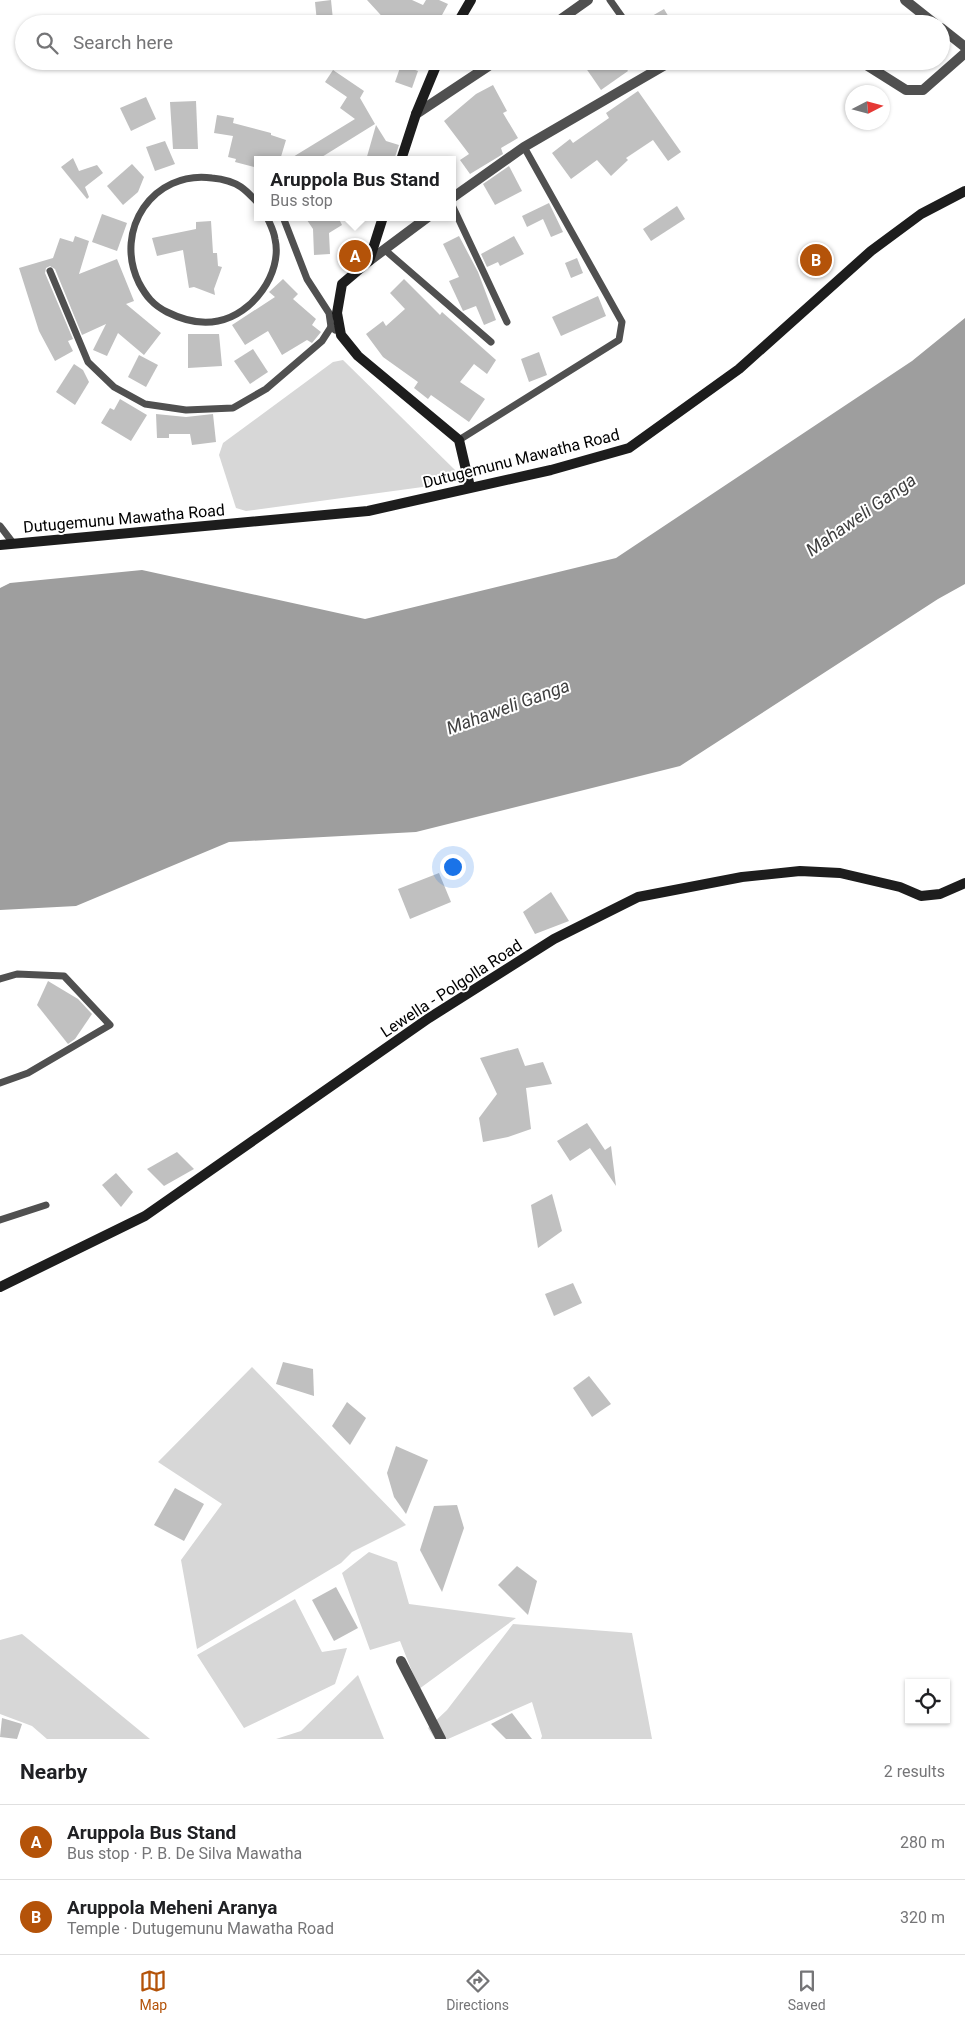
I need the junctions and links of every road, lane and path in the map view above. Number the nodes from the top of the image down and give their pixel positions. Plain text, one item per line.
1 (471, 0) edge
2 (588, 0) edge
3 (610, 0) edge
4 (905, 0) edge
5 (462, 15) edge
6 (567, 15) edge
7 (621, 15) edge
8 (924, 15) edge
9 (950, 35) edge
10 (965, 47) edge
11 (965, 53) edge
12 (950, 66) edge
13 (434, 70) edge
14 (482, 70) edge
15 (650, 70) edge
16 (874, 70) edge
17 (945, 70) edge
18 (416, 114) junction
19 (524, 147) junction
20 (402, 156) edge
21 (242, 187) junction
22 (965, 191) edge
23 (254, 192) edge
24 (456, 195) edge
25 (254, 198) edge
26 (456, 214) edge
27 (269, 221) edge
28 (285, 221) edge
29 (382, 221) edge
30 (423, 221) edge
31 (385, 250) junction
32 (369, 260) junction
33 (50, 271) dead end
34 (507, 322) dead end
35 (331, 327) junction
36 (341, 335) junction
37 (491, 342) dead end
38 (459, 440) junction
39 (470, 487) junction
40 (0, 526) edge
41 (13, 543) junction
42 (0, 545) edge
43 (965, 883) edge
44 (0, 979) edge
45 (0, 1083) edge
46 (46, 1205) dead end
47 (0, 1220) edge
48 (0, 1287) edge
49 (401, 1661) dead end
50 (441, 1739) edge

1 - 5 street
2 - 6 street
3 - 7 lane
4 - 8 street
9 - 10 street
11 - 12 street
13 - 18 street
14 - 18 street
15 - 19 street
16 - 17 street
18 - 20 street
19 - 24 street
19 - 38 lane
21 - 23 lane
21 - 25 lane
21 - 27 lane
22 - 39 street, Dutugemunu Mawatha Road
26 - 34 lane
28 - 35 lane
29 - 32 street
30 - 31 street
31 - 32 street
31 - 37 lane
32 - 36 street
33 - 35 lane
35 - 36 lane
36 - 38 street
38 - 39 street
39 - 41 street, Dutugemunu Mawatha Road
40 - 41 lane
41 - 42 street, Dutugemunu Mawatha Road
43 - 48 street, Lewella - Polgolla Road
44 - 45 lane
46 - 47 lane
49 - 50 street

